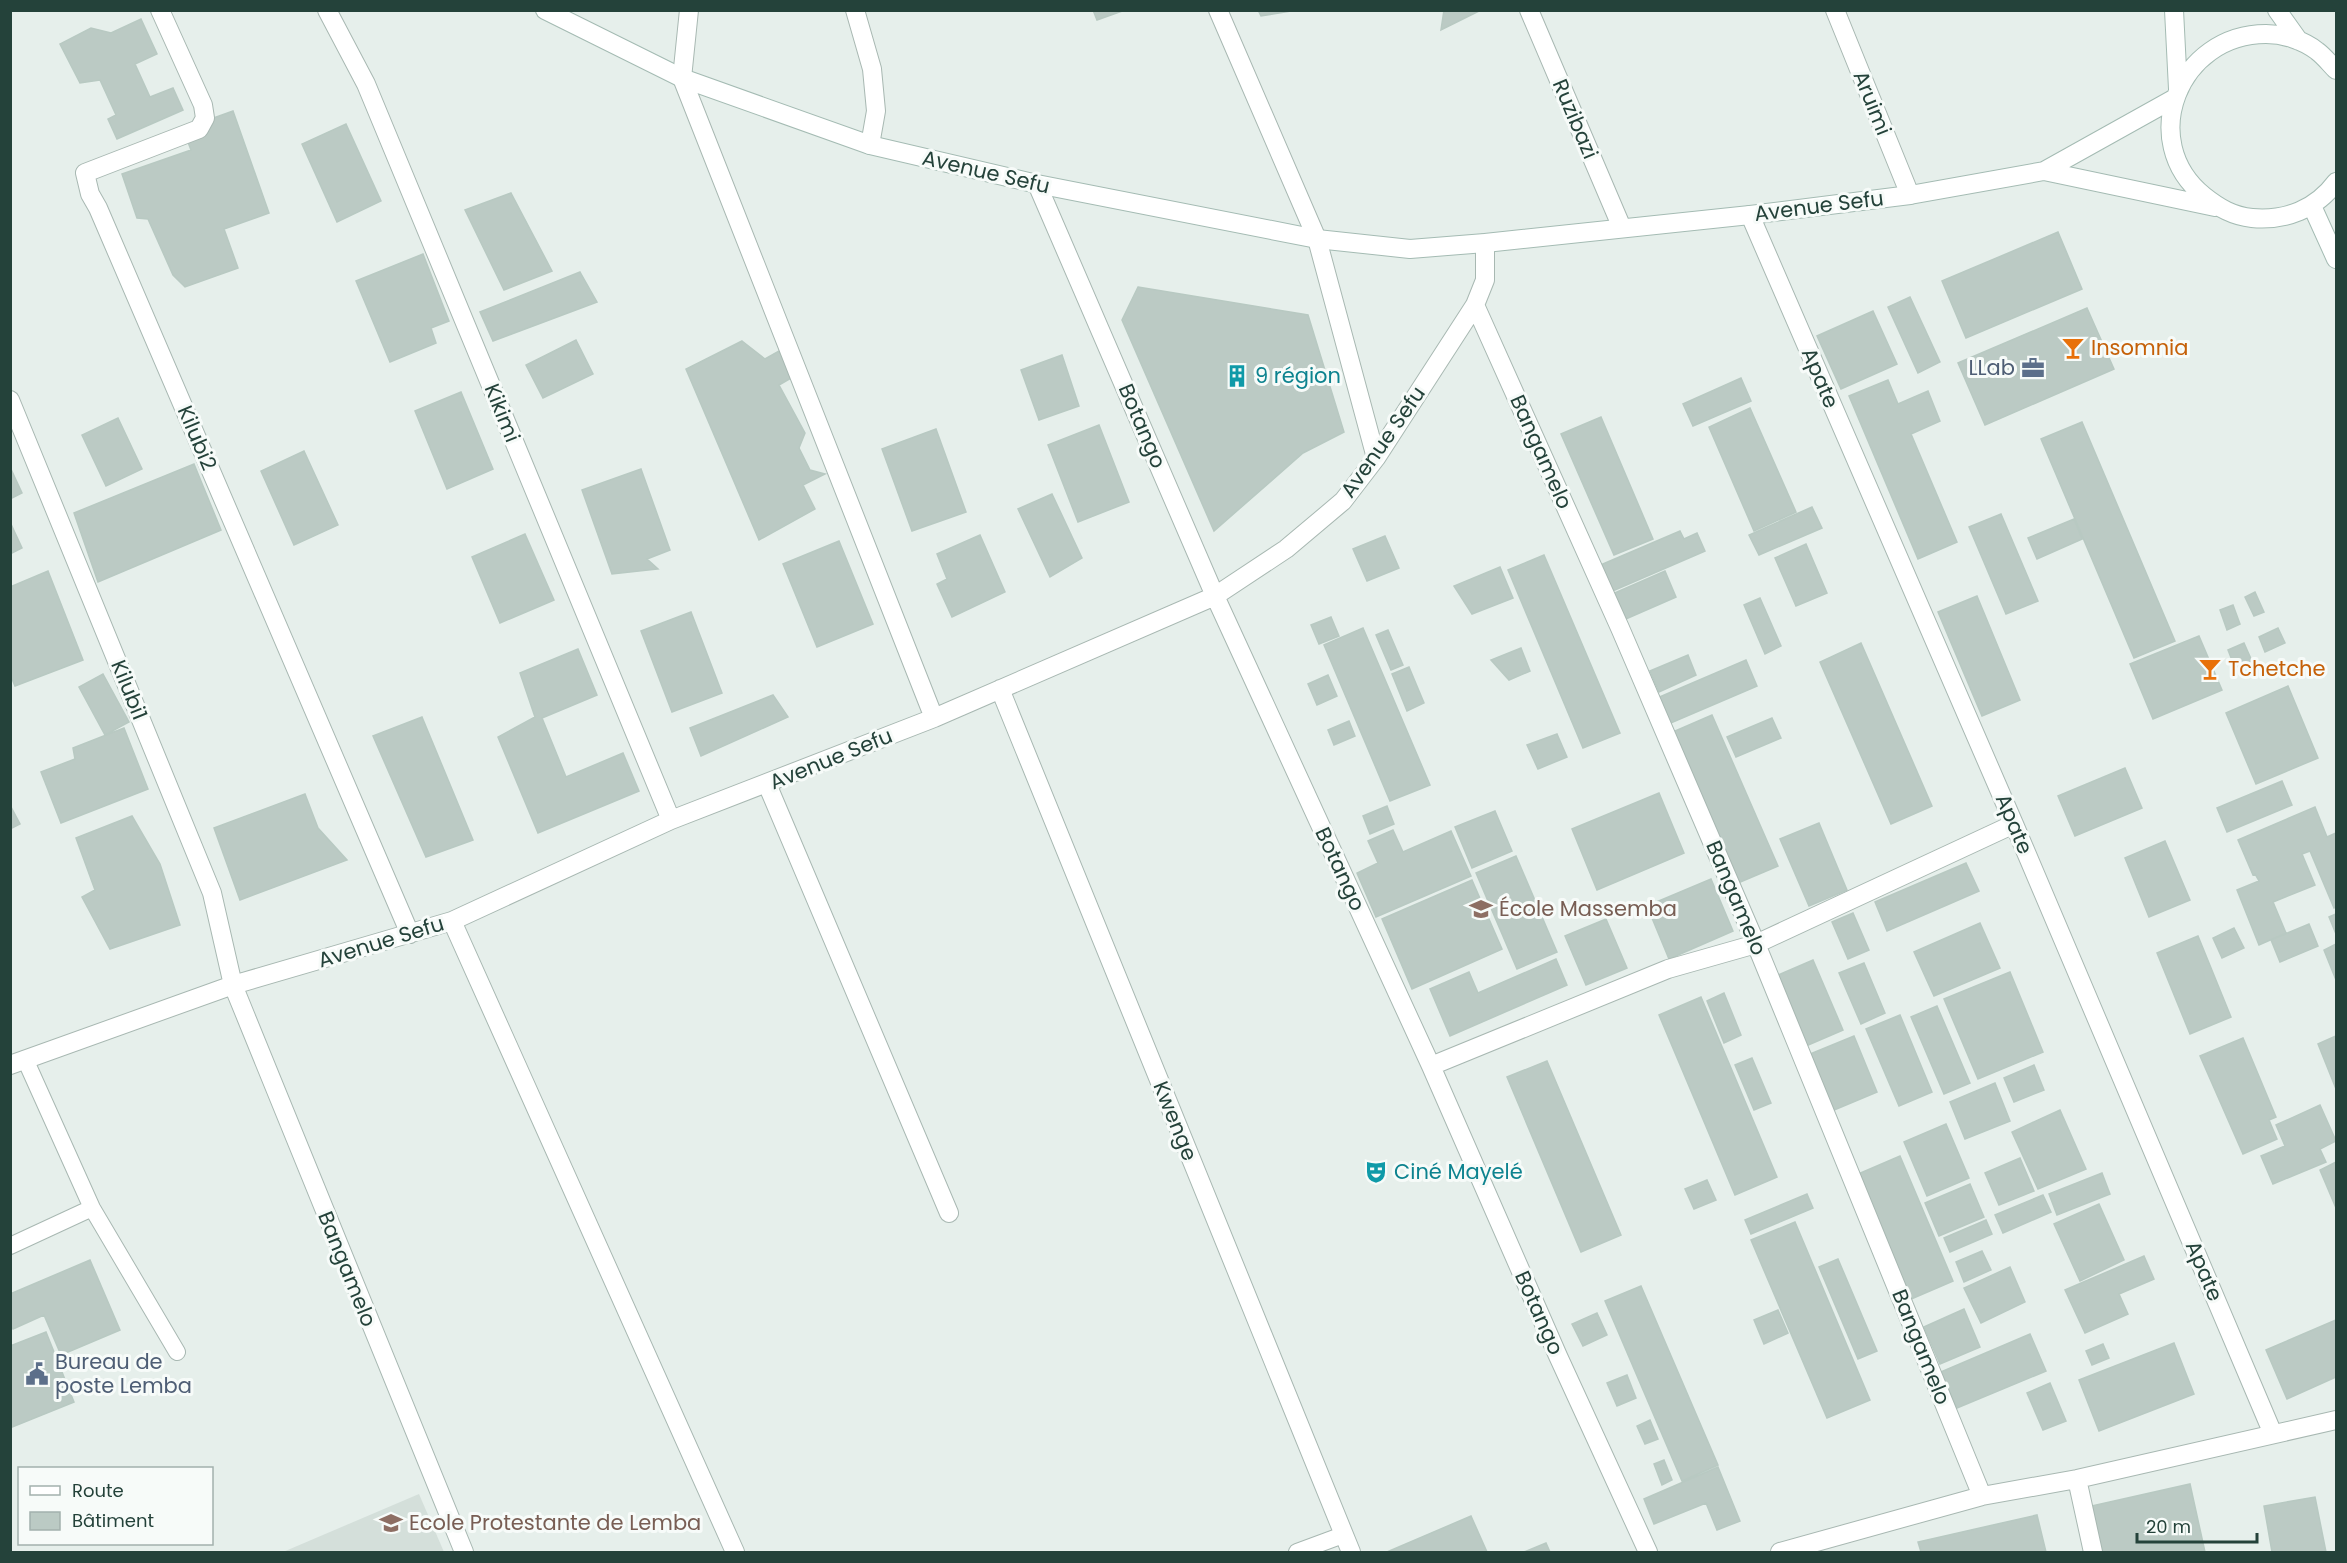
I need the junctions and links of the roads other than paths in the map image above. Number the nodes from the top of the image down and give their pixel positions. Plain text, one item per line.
1 (160, 10) edge
2 (327, 10) edge
3 (545, 10) edge
4 (689, 10) edge
5 (855, 10) edge
6 (1218, 10) edge
7 (1529, 10) edge
8 (1835, 10) edge
9 (2174, 10) edge
10 (2277, 10) edge
11 (2299, 41) junction
12 (2316, 50) junction
13 (2337, 54) edge
14 (2337, 70) edge
15 (682, 78) junction
16 (2176, 93) junction
17 (870, 145) junction
18 (2044, 171) junction
19 (2337, 182) edge
20 (1038, 184) junction
21 (1910, 195) junction
22 (2312, 206) junction
23 (2220, 208) junction
24 (1749, 215) junction
25 (1622, 228) junction
26 (1317, 239) junction
27 (1485, 243) junction
28 (2337, 259) edge
29 (1475, 305) junction
30 (10, 400) edge
31 (1376, 458) junction
32 (1215, 596) junction
33 (1000, 689) junction
34 (934, 718) junction
35 (767, 784) junction
36 (671, 820) junction
37 (2014, 824) junction
38 (452, 921) junction
39 (410, 934) junction
40 (1756, 944) junction
41 (232, 985) junction
42 (18, 1062) edge
43 (1431, 1066) junction
44 (92, 1208) junction
45 (949, 1213) dead end
46 (10, 1246) edge
47 (177, 1352) dead end
48 (2337, 1420) edge
49 (2273, 1434) junction
50 (2077, 1479) junction
51 (1982, 1496) junction
52 (1344, 1535) junction
53 (464, 1552) edge
54 (735, 1552) edge
55 (1297, 1552) edge
56 (1351, 1552) edge
57 (1648, 1552) edge
58 (1780, 1552) edge
59 (2092, 1552) edge

1 - 39 street, Kilubi2
2 - 36 street, Kikimi
3 - 15 street, Avenue Sefu
4 - 15 street
5 - 17 street
6 - 26 street
7 - 25 street, Ruzibazi
8 - 21 street, Aruimi
9 - 16 street
10 - 11 street
11 - 12 street
11 - 16 street
12 - 13 street
12 - 14 street
15 - 17 street, Avenue Sefu
15 - 34 street
16 - 18 street, Avenue Sefu
16 - 23 street
17 - 20 street, Avenue Sefu
18 - 21 street, Avenue Sefu
18 - 23 street, Avenue Sefu
19 - 22 street
20 - 26 street, Avenue Sefu
20 - 32 street, Botango
21 - 24 street, Avenue Sefu
22 - 23 street
22 - 28 street
24 - 25 street, Avenue Sefu
24 - 37 street, Apate
25 - 27 street, Avenue Sefu
26 - 27 street, Avenue Sefu
26 - 31 street
27 - 29 street, Avenue Sefu
29 - 31 street, Avenue Sefu
29 - 40 street, Bangamelo
30 - 41 street, Kilubi1
31 - 32 street, Avenue Sefu
32 - 33 street, Avenue Sefu
32 - 43 street, Botango
33 - 34 street, Avenue Sefu
33 - 52 street, Kwenge
34 - 35 street, Avenue Sefu
35 - 36 street, Avenue Sefu
35 - 45 street
36 - 38 street, Avenue Sefu
37 - 40 street
37 - 49 street, Apate
38 - 39 street, Avenue Sefu
38 - 54 street
39 - 41 street, Avenue Sefu
40 - 43 street
40 - 51 street, Bangamelo
41 - 42 street, Avenue Sefu
41 - 53 street, Bangamelo
42 - 44 lane
43 - 57 street, Botango
44 - 46 lane
44 - 47 lane
48 - 49 street
49 - 50 street
50 - 51 street
50 - 59 street
51 - 58 street
52 - 55 lane
52 - 56 street, Kwenge

